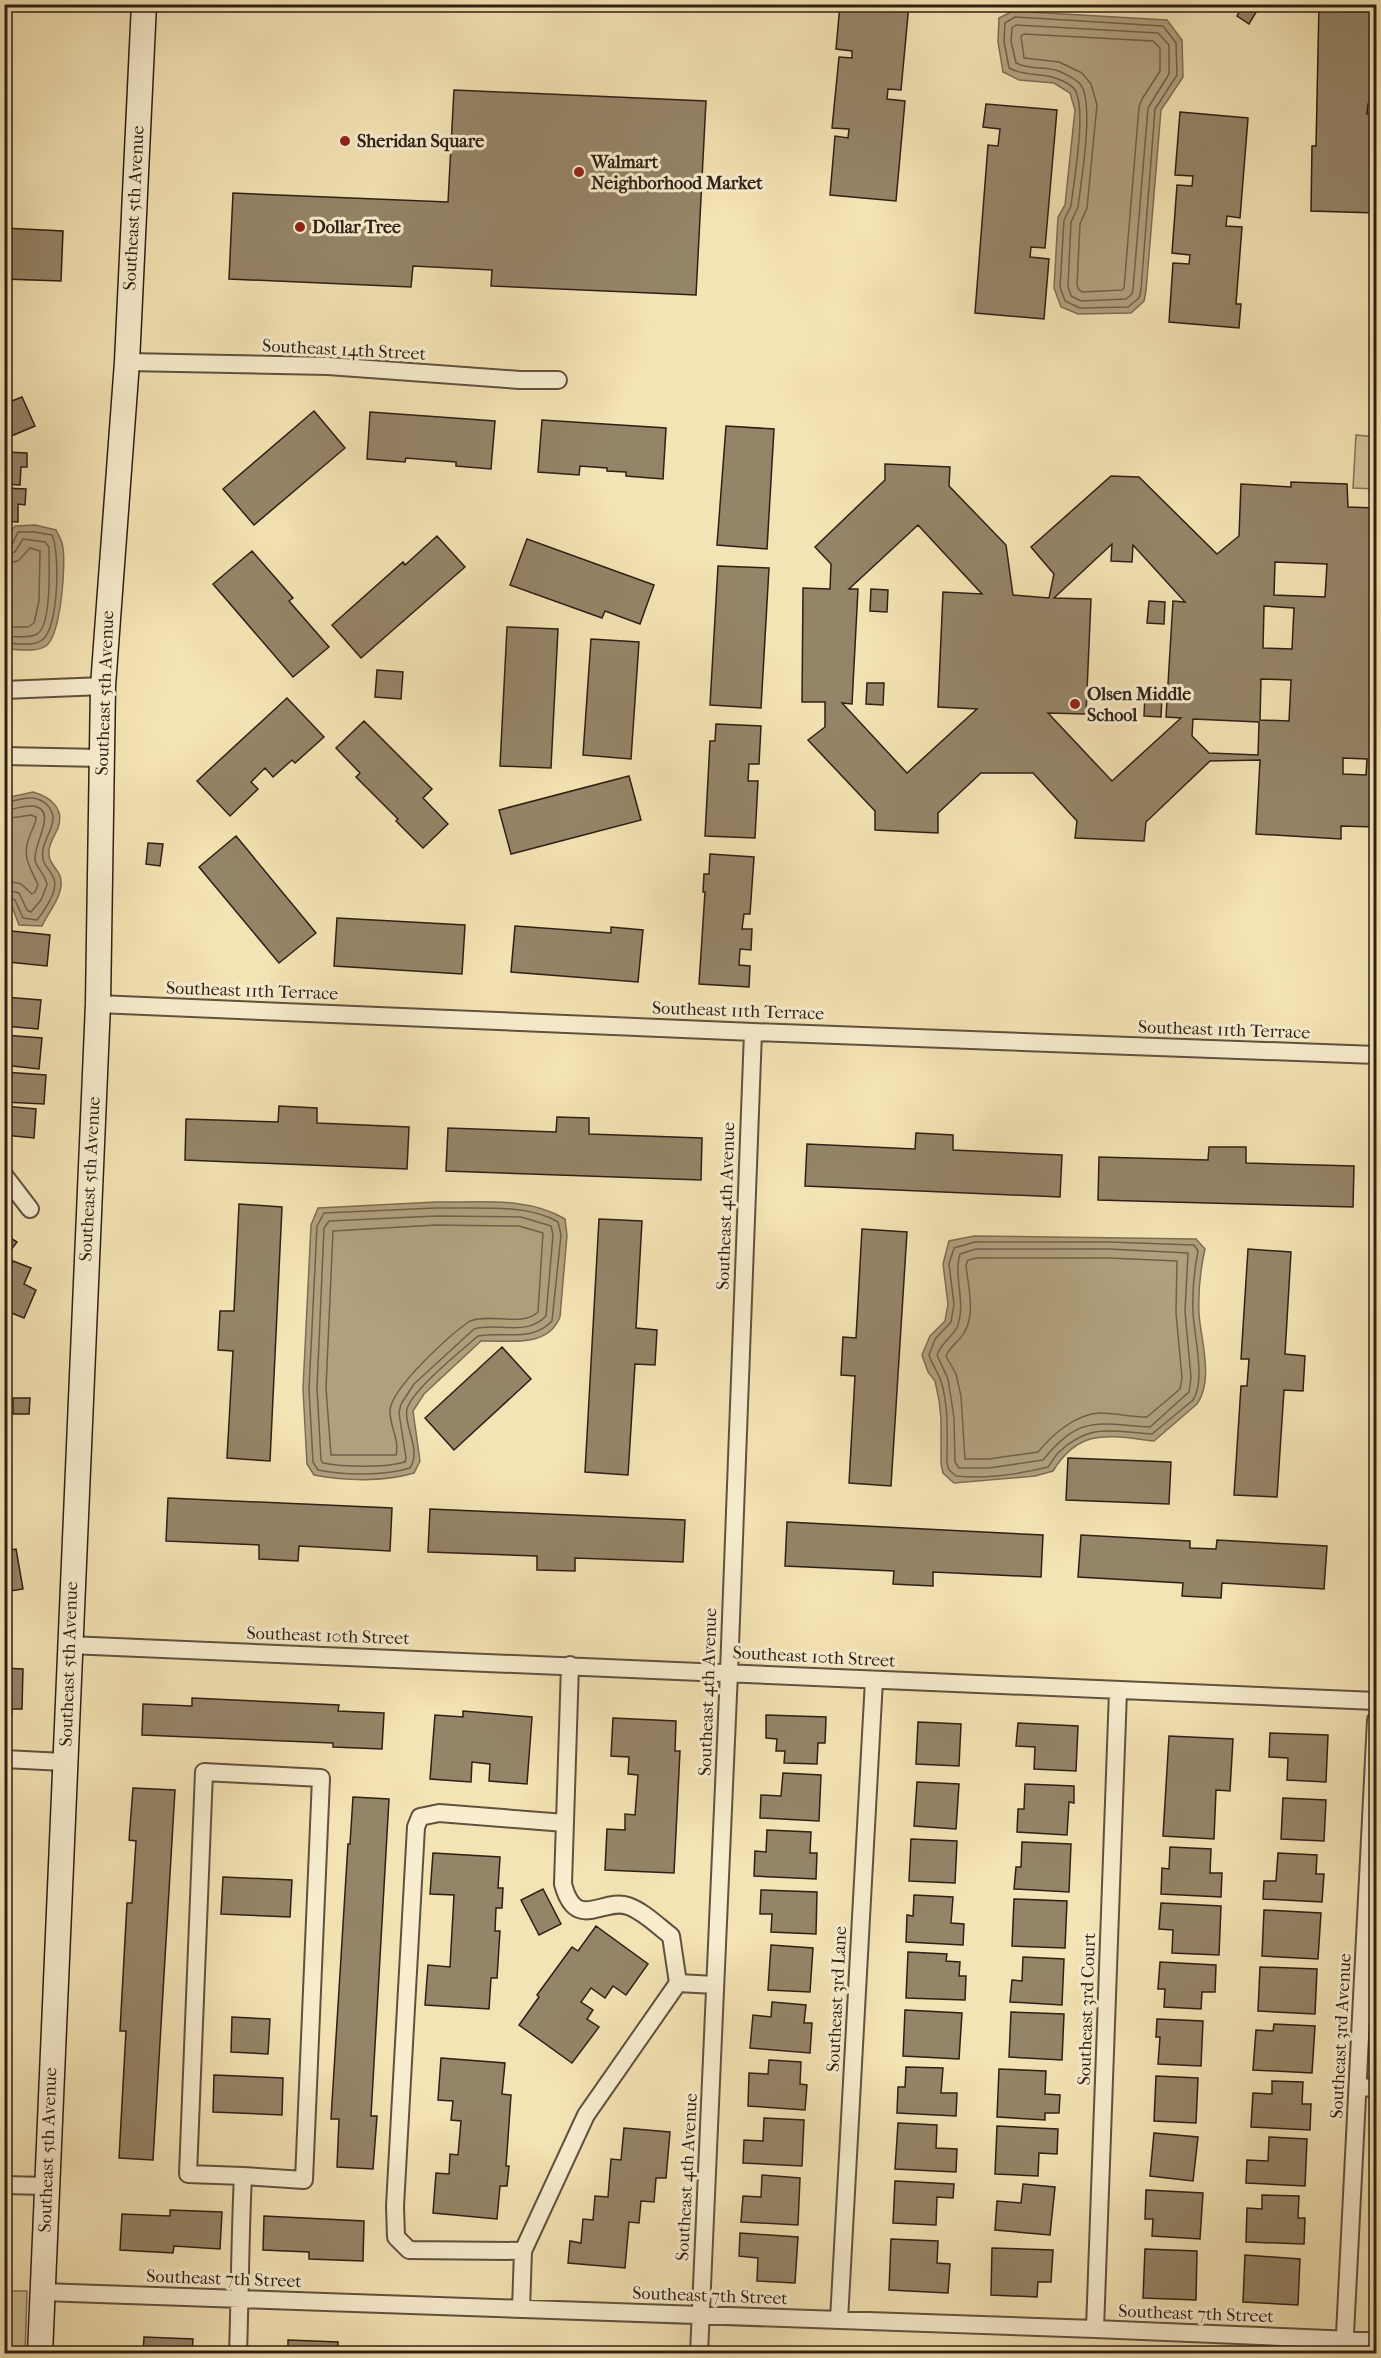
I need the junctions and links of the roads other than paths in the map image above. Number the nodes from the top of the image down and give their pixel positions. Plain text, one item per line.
1 (144, 4) edge
2 (127, 362) junction
3 (558, 380) dead end
4 (103, 686) junction
5 (4, 690) edge
6 (4, 756) edge
7 (101, 758) junction
8 (98, 1004) junction
9 (753, 1032) junction
10 (1377, 1055) edge
11 (4, 1175) edge
12 (30, 1209) dead end
13 (69, 1645) junction
14 (570, 1665) junction
15 (729, 1672) junction
16 (873, 1680) junction
17 (1118, 1691) junction
18 (1377, 1701) edge
19 (1377, 1720) edge
20 (4, 1758) edge
21 (64, 1762) junction
22 (565, 1823) junction
23 (1373, 1842) edge
24 (678, 1983) junction
25 (715, 1985) junction
26 (1358, 2087) junction
27 (1377, 2088) edge
28 (243, 2176) junction
29 (4, 2185) edge
30 (46, 2186) junction
31 (524, 2251) junction
32 (42, 2292) junction
33 (240, 2299) junction
34 (521, 2309) junction
35 (701, 2315) junction
36 (839, 2320) junction
37 (1095, 2329) junction
38 (1377, 2341) edge
39 (1344, 2347) edge
40 (40, 2354) edge
41 (238, 2354) edge
42 (699, 2354) edge

1 - 2 street, Southeast 5th Avenue
2 - 3 street, Southeast 14th Street
2 - 4 street, Southeast 5th Avenue
4 - 5 street
4 - 7 street, Southeast 5th Avenue
6 - 7 street
7 - 8 street, Southeast 5th Avenue
8 - 9 street, Southeast 11th Terrace
8 - 13 street, Southeast 5th Avenue
9 - 10 street, Southeast 11th Terrace
9 - 15 street, Southeast 4th Avenue
11 - 12 street
13 - 14 street, Southeast 10th Street
13 - 21 street, Southeast 5th Avenue
14 - 15 street, Southeast 10th Street
14 - 22 street
15 - 16 street, Southeast 10th Street
15 - 25 street, Southeast 4th Avenue
16 - 17 street, Southeast 10th Street
16 - 36 street, Southeast 3rd Lane
17 - 18 street, Southeast 10th Street
17 - 37 street, Southeast 3rd Court
19 - 23 street, Southeast 3rd Avenue
20 - 21 street
21 - 30 street, Southeast 5th Avenue
22 - 24 street
22 - 31 street
23 - 26 street, Southeast 3rd Avenue
24 - 25 street
24 - 31 street
25 - 35 street, Southeast 4th Avenue
26 - 27 street
26 - 39 street, Southeast 3rd Avenue
28 - 28 street
28 - 33 street
29 - 30 street
30 - 32 street, Southeast 5th Avenue
31 - 34 street
32 - 33 street, Southeast 7th Street
32 - 40 street, Southeast 5th Avenue
33 - 34 street, Southeast 7th Street
33 - 41 street
34 - 35 street, Southeast 7th Street
35 - 36 street, Southeast 7th Street
35 - 42 street, Southeast 4th Avenue
36 - 37 street, Southeast 7th Street
37 - 39 street, Southeast 7th Street
38 - 39 street, Southeast 7th Street

